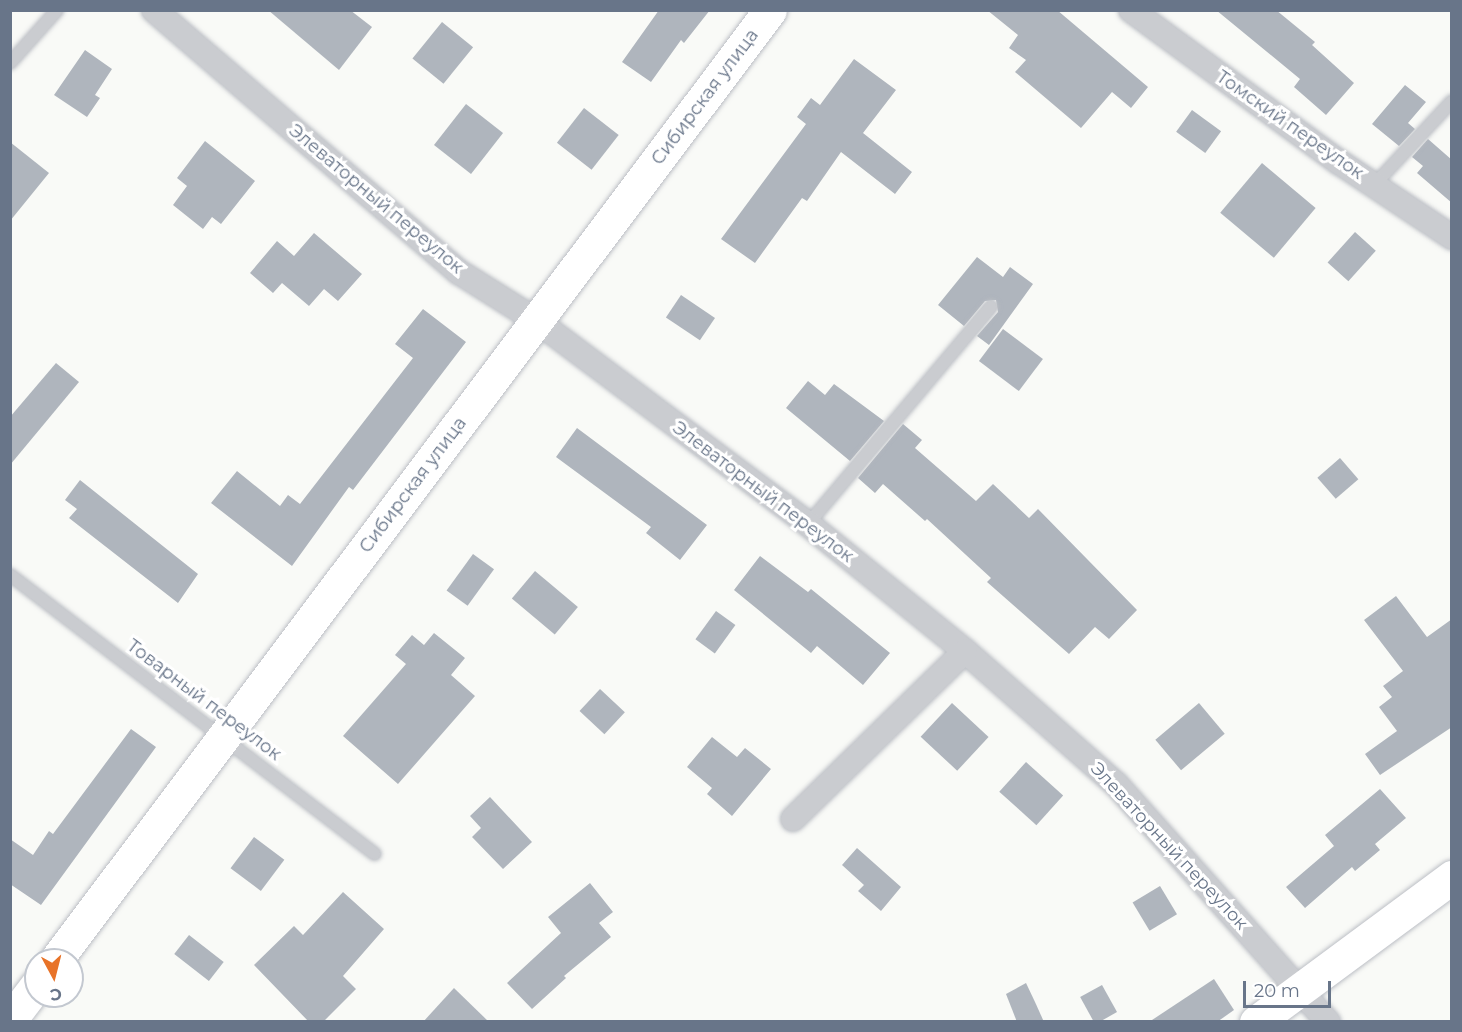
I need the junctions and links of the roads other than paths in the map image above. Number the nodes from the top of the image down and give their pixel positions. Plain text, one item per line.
1 (57, 10) edge
2 (154, 10) edge
3 (770, 10) edge
4 (1131, 10) edge
5 (10, 63) edge
6 (1452, 101) edge
7 (1375, 184) junction
8 (1452, 237) edge
9 (991, 306) dead end
10 (537, 321) junction
11 (808, 524) junction
12 (10, 575) edge
13 (965, 651) junction
14 (223, 736) junction
15 (793, 819) dead end
16 (375, 854) dead end
17 (1452, 877) edge
18 (65, 948) edge
19 (1302, 988) junction
20 (24, 1002) edge
21 (10, 1020) edge
22 (1256, 1022) edge
23 (1328, 1022) edge

1 - 5 lane
2 - 10 street, Элеваторный переулок
3 - 10 street, Сибирская улица
4 - 7 street, Томский переулок
6 - 7 lane
7 - 8 street, Томский переулок
9 - 11 lane
10 - 11 street, Элеваторный переулок
10 - 14 street, Сибирская улица
11 - 13 street, Элеваторный переулок
12 - 14 lane, Товарный переулок
13 - 15 street
13 - 19 street, Элеваторный переулок
14 - 16 lane, Товарный переулок
14 - 18 street, Сибирская улица
17 - 19 street
19 - 22 street
19 - 23 street, Элеваторный переулок
20 - 21 street

